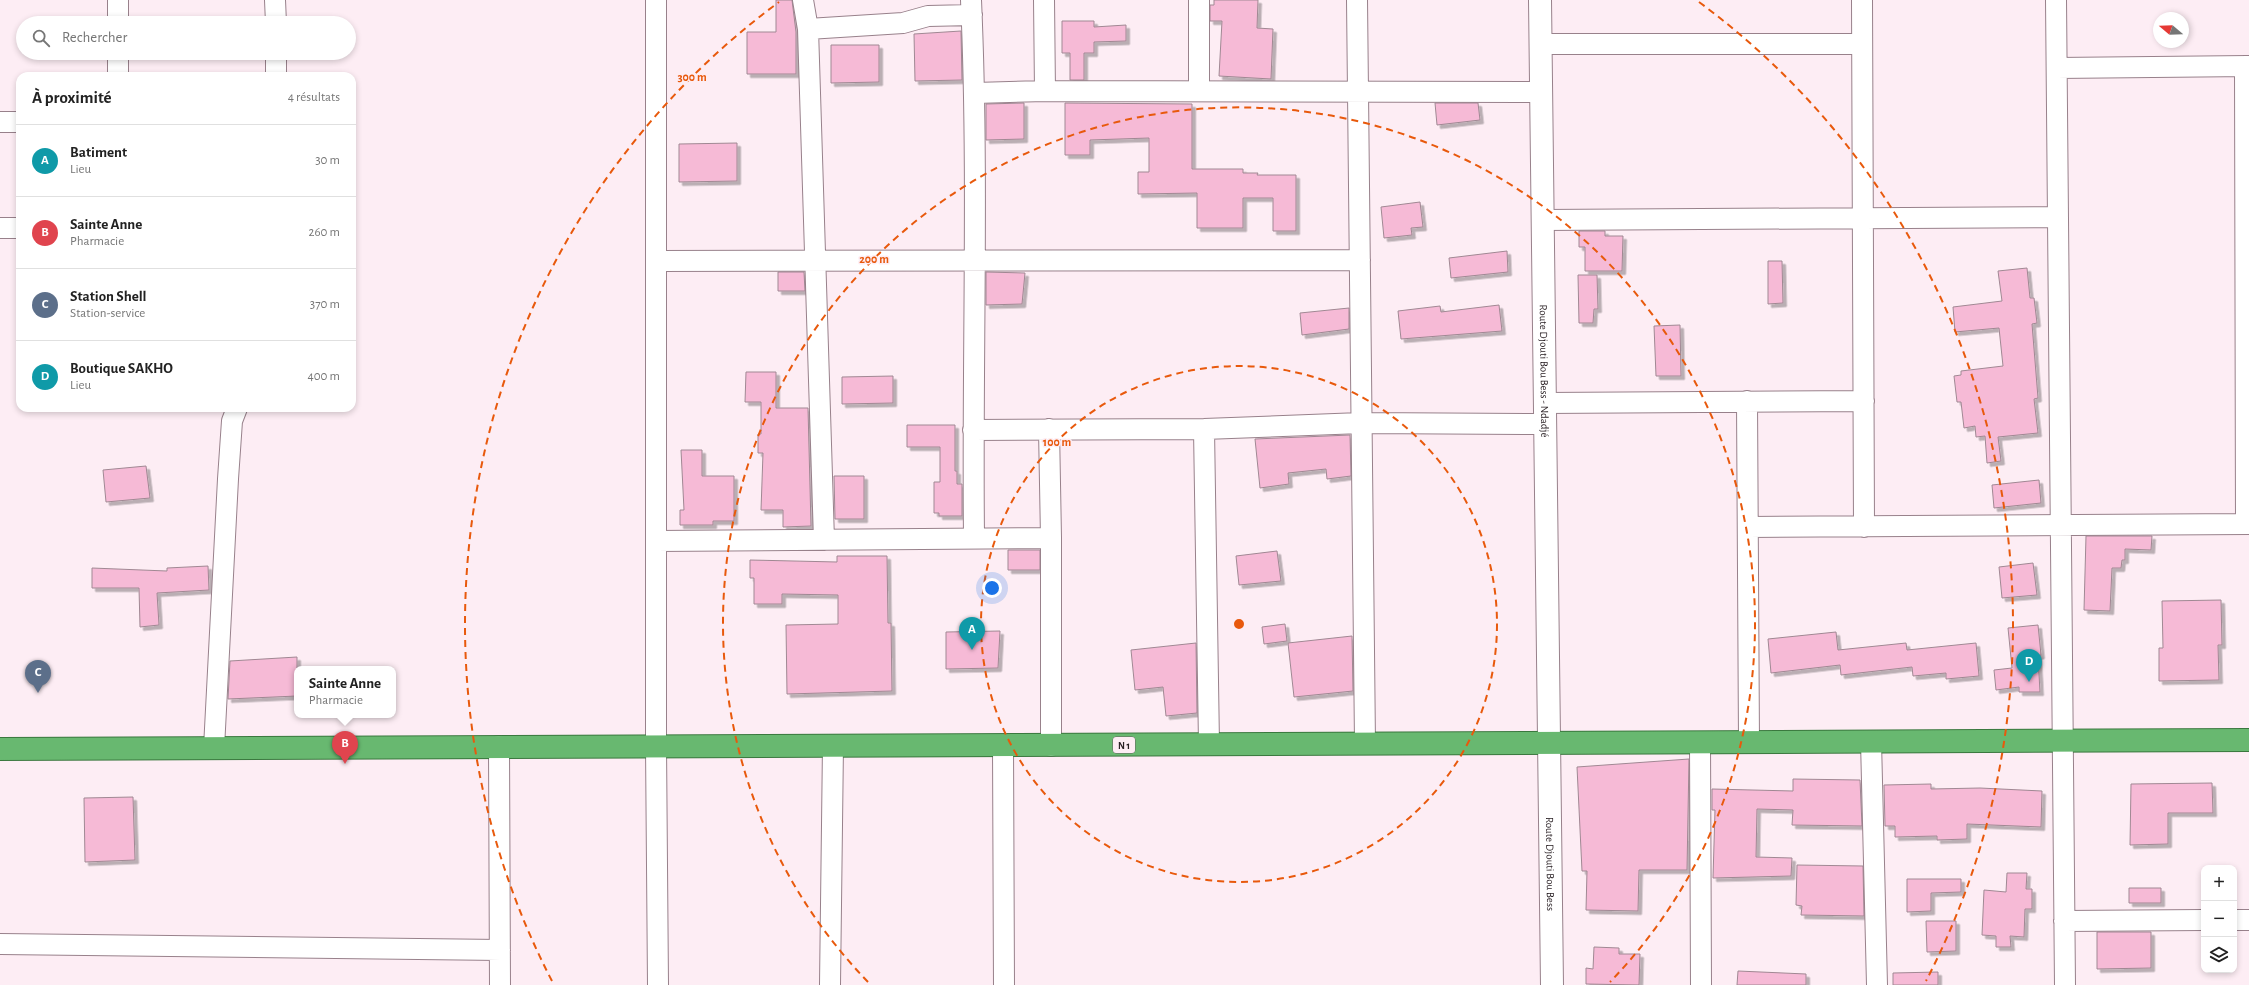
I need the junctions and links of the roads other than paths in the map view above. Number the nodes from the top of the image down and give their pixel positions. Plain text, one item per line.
1 (118, 0) edge
2 (275, 0) edge
3 (656, 0) edge
4 (803, 0) edge
5 (1044, 0) edge
6 (1199, 0) edge
7 (1357, 0) edge
8 (1540, 0) edge
9 (1862, 0) edge
10 (2056, 0) edge
11 (972, 8) edge
12 (118, 16) edge
13 (276, 16) edge
14 (808, 29) junction
15 (1540, 44) junction
16 (1862, 44) junction
17 (118, 60) edge
18 (276, 60) edge
19 (2247, 66) edge
20 (2057, 68) junction
21 (118, 72) edge
22 (276, 72) edge
23 (1045, 90) junction
24 (1199, 91) junction
25 (1358, 91) junction
26 (1541, 92) junction
27 (975, 93) junction
28 (0, 122) edge
29 (16, 122) edge
30 (2058, 217) junction
31 (1543, 220) junction
32 (1863, 220) junction
33 (0, 228) edge
34 (16, 228) edge
35 (1360, 260) junction
36 (657, 261) junction
37 (814, 261) junction
38 (976, 262) junction
39 (1748, 401) junction
40 (1864, 401) junction
41 (1545, 403) junction
42 (235, 412) edge
43 (1361, 423) junction
44 (1545, 424) junction
45 (1049, 429) junction
46 (1204, 429) junction
47 (973, 430) junction
48 (2248, 524) edge
49 (2061, 525) junction
50 (1748, 527) junction
51 (1864, 527) junction
52 (974, 537) junction
53 (1051, 538) junction
54 (824, 540) junction
55 (656, 541) junction
56 (2063, 740) junction
57 (2249, 740) edge
58 (1871, 741) junction
59 (1550, 742) junction
60 (1700, 742) junction
61 (1749, 742) junction
62 (1365, 743) junction
63 (1209, 744) junction
64 (833, 745) junction
65 (499, 746) junction
66 (656, 746) junction
67 (1003, 746) junction
68 (1051, 746) junction
69 (214, 748) junction
70 (0, 749) edge
71 (2201, 920) edge
72 (2237, 920) edge
73 (2249, 920) edge
74 (2064, 921) junction
75 (0, 944) edge
76 (500, 950) junction
77 (500, 985) edge
78 (658, 985) edge
79 (830, 985) edge
80 (1004, 985) edge
81 (1552, 985) edge
82 (1701, 985) edge
83 (1877, 985) edge
84 (2064, 985) edge

1 - 12 street
2 - 13 street
3 - 36 street
4 - 14 street
5 - 23 street
6 - 24 street
7 - 25 street
8 - 15 main road, Route Djouti Bou Bess - Ndadjé
9 - 16 street
10 - 20 street
11 - 14 street
11 - 27 street
14 - 37 street
15 - 16 street
15 - 26 main road, Route Djouti Bou Bess - Ndadjé
16 - 32 street
17 - 21 street
18 - 22 street
19 - 20 street
19 - 48 street
20 - 30 street
23 - 24 street
23 - 27 street
24 - 25 street
25 - 26 street
25 - 35 street
26 - 31 main road, Route Djouti Bou Bess - Ndadjé
27 - 38 street
28 - 29 street
30 - 32 street
30 - 49 street
31 - 32 street
31 - 41 main road, Route Djouti Bou Bess - Ndadjé
32 - 40 street
33 - 34 street
35 - 38 street
35 - 43 street
36 - 37 street
36 - 55 street
37 - 38 street
37 - 54 street
38 - 47 street
39 - 40 street
39 - 41 street
39 - 50 street
40 - 51 street
41 - 44 main road, Route Djouti Bou Bess - Ndadjé
42 - 69 street
43 - 44 street
43 - 46 street
43 - 62 street
44 - 59 main road, Route Djouti Bou Bess - Ndadjé
45 - 46 street
45 - 47 street
45 - 53 street
46 - 63 street
47 - 52 street
48 - 49 street
49 - 51 street
49 - 56 street
50 - 51 street
50 - 61 street
52 - 53 street
52 - 54 street
53 - 68 street
54 - 55 street
55 - 66 street
56 - 57 highway, N 1
56 - 58 highway, N 1
56 - 74 street
58 - 61 highway, N 1
58 - 83 street
59 - 60 highway, N 1
59 - 62 highway, N 1
59 - 81 main road, Route Djouti Bou Bess
60 - 61 highway, N 1
60 - 82 street
62 - 63 highway, N 1
63 - 68 highway, N 1
64 - 66 highway, N 1
64 - 67 highway, N 1
64 - 79 street
65 - 66 highway, N 1
65 - 69 highway, N 1
65 - 76 street
66 - 78 street
67 - 68 highway, N 1
67 - 80 street
69 - 70 highway, N 1
71 - 74 street
72 - 73 street
74 - 84 street
75 - 76 street
76 - 77 street

